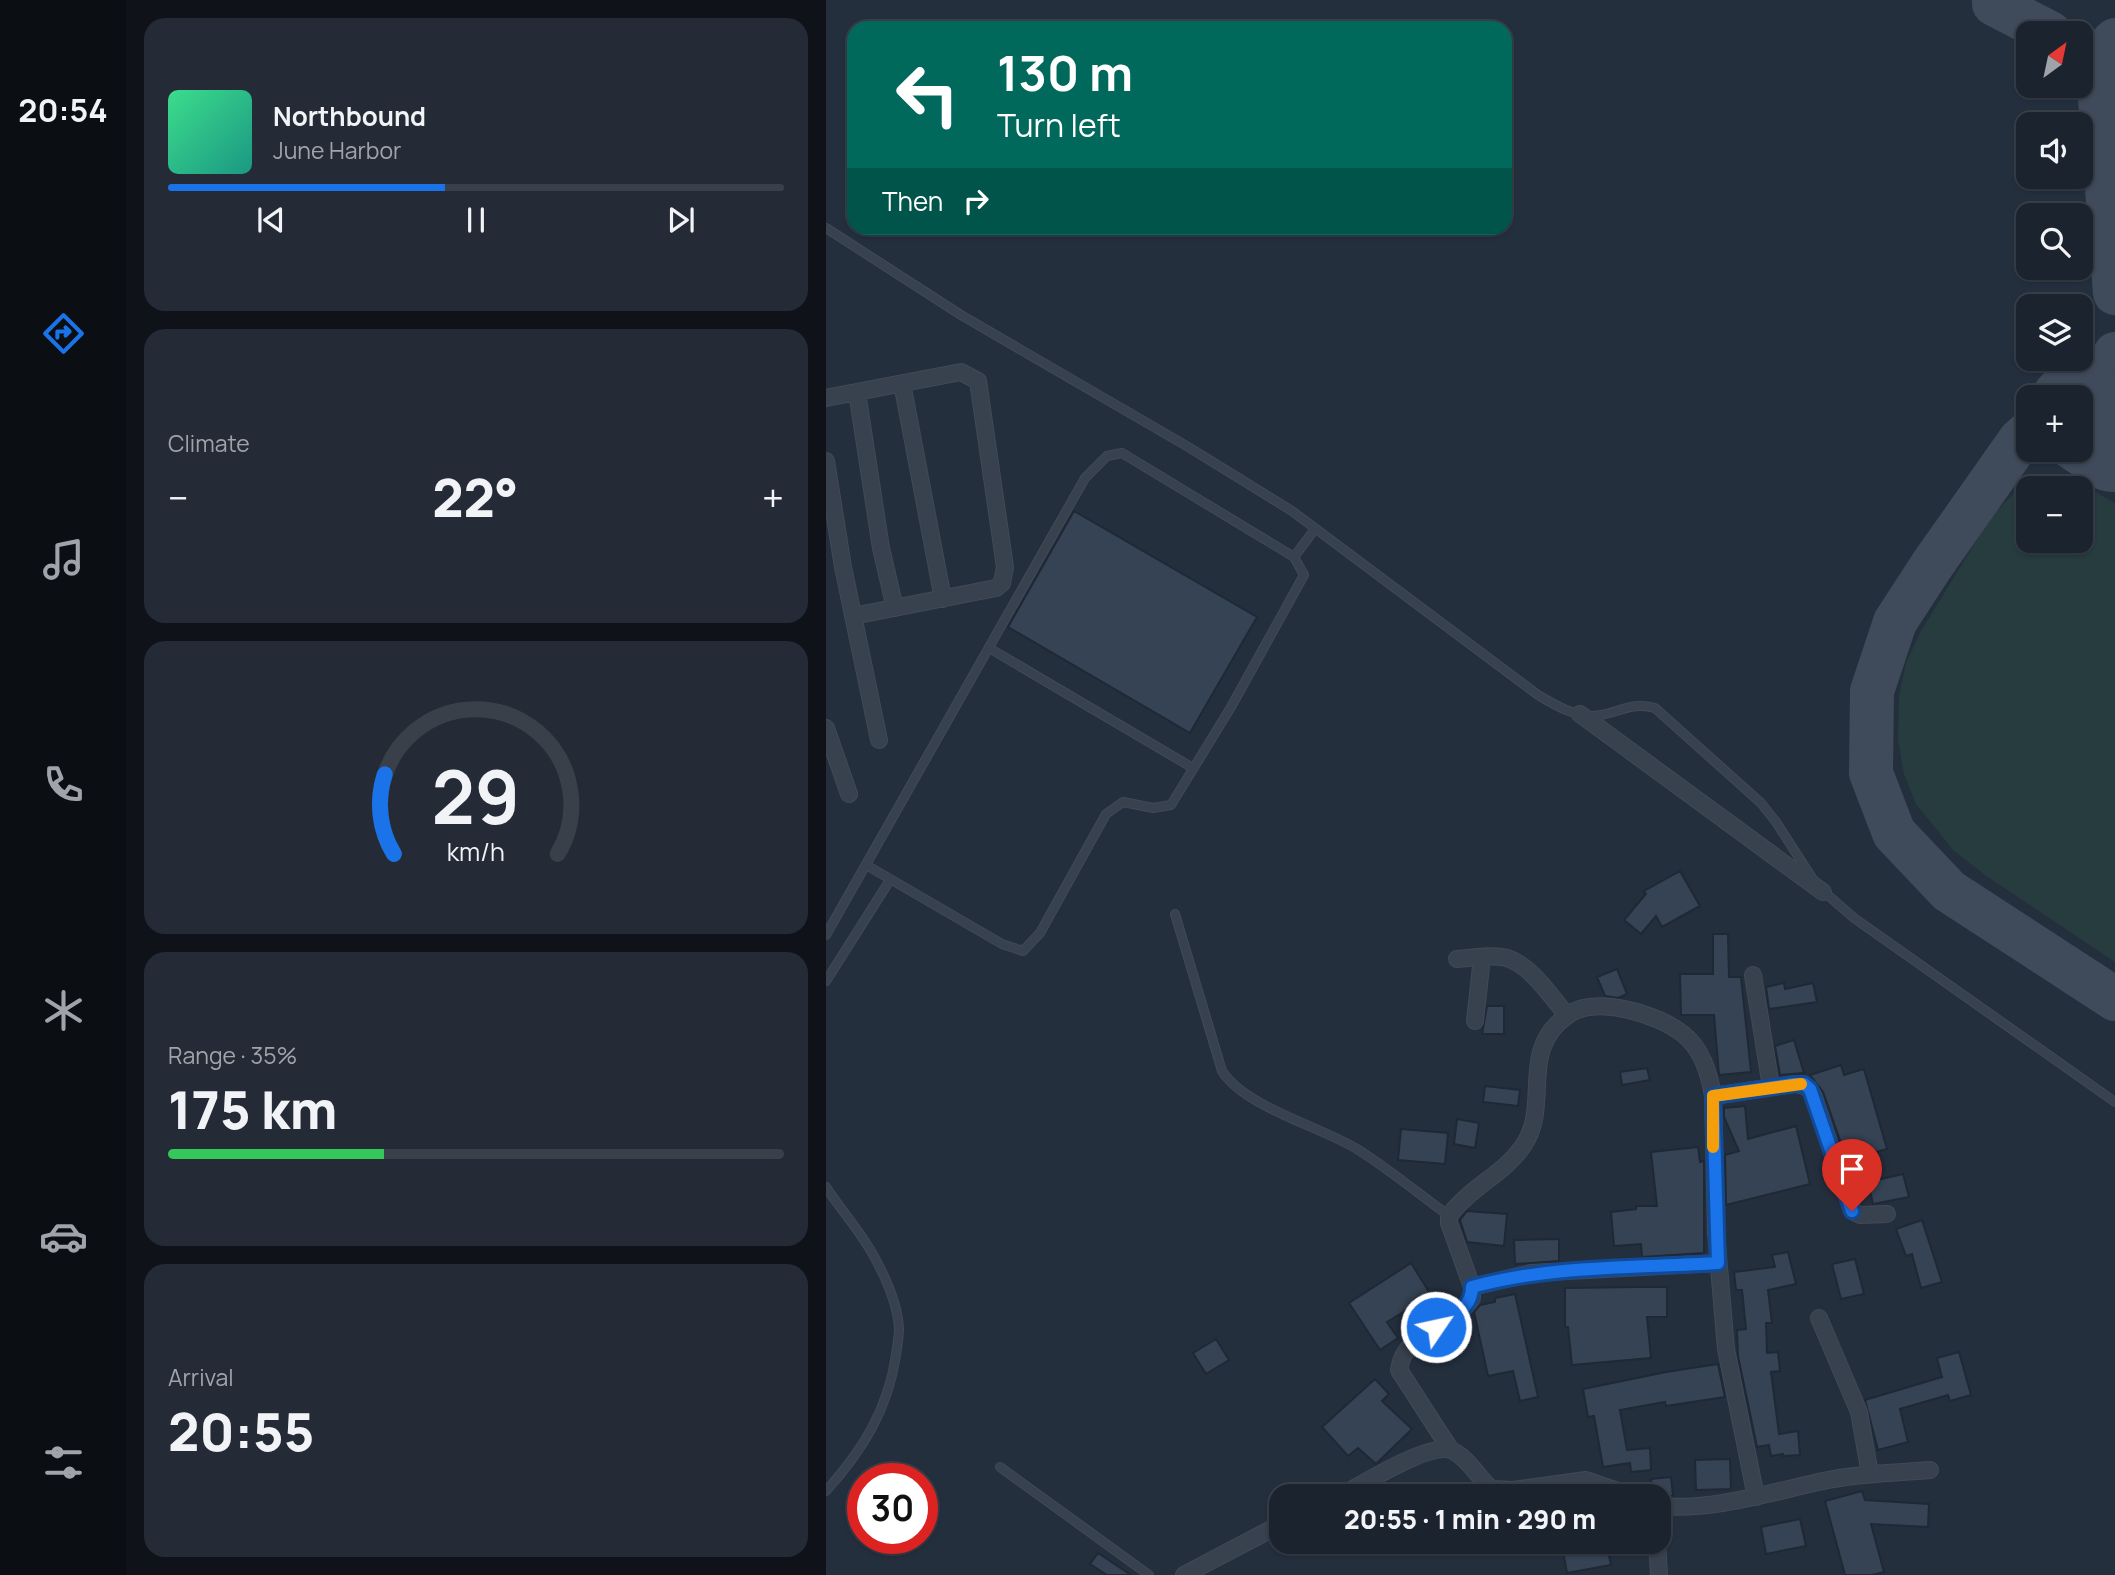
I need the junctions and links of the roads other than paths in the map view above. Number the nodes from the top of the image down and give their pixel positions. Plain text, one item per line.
1 (826, 228) edge
2 (902, 383) junction
3 (857, 392) junction
4 (826, 398) edge
5 (826, 461) edge
6 (1315, 528) junction
7 (1294, 557) junction
8 (943, 599) junction
9 (895, 608) junction
10 (853, 616) junction
11 (989, 648) junction
12 (1580, 714) junction
13 (826, 728) edge
14 (879, 740) dead end
15 (1193, 768) junction
16 (849, 794) dead end
17 (866, 866) junction
18 (890, 880) junction
19 (1823, 892) junction
20 (1175, 914) dead end
21 (826, 935) edge
22 (1482, 957) junction
23 (1457, 959) dead end
24 (1753, 975) dead end
25 (826, 981) edge
26 (1567, 1015) junction
27 (1475, 1021) dead end
28 (1771, 1087) junction
29 (1713, 1096) junction
30 (2115, 1102) edge
31 (826, 1187) edge
32 (1887, 1214) dead end
33 (1449, 1216) junction
34 (1718, 1263) junction
35 (1472, 1287) junction
36 (1819, 1318) dead end
37 (1450, 1449) junction
38 (1000, 1466) dead end
39 (1930, 1470) dead end
40 (1870, 1474) junction
41 (1363, 1484) edge
42 (1487, 1484) edge
43 (1557, 1484) edge
44 (1598, 1484) edge
45 (826, 1491) edge
46 (1756, 1497) junction
47 (1671, 1507) edge
48 (1269, 1530) edge
49 (1658, 1554) edge
50 (1149, 1575) edge
51 (1184, 1575) edge
52 (1659, 1575) edge

1 - 6 lane
2 - 3 street
2 - 8 street
2 - 8 street
3 - 4 street
3 - 9 street
5 - 10 street
6 - 7 lane
6 - 12 lane
7 - 11 lane
7 - 15 lane
8 - 9 street
9 - 10 street
10 - 14 street
11 - 15 lane
11 - 17 lane
12 - 19 street
12 - 19 lane
13 - 16 street
15 - 18 lane
17 - 18 lane
17 - 21 lane
18 - 25 lane
19 - 30 lane
20 - 33 lane
22 - 23 street
22 - 26 street
22 - 27 street
24 - 28 street
26 - 29 street
26 - 33 street
28 - 29 street
28 - 32 street
29 - 34 street
31 - 45 lane
33 - 35 street
34 - 35 street
34 - 46 street
35 - 37 street
36 - 40 street
37 - 41 street
37 - 42 street
38 - 50 lane
39 - 40 street
40 - 46 street
43 - 44 street
46 - 47 street
48 - 51 street
49 - 52 street

